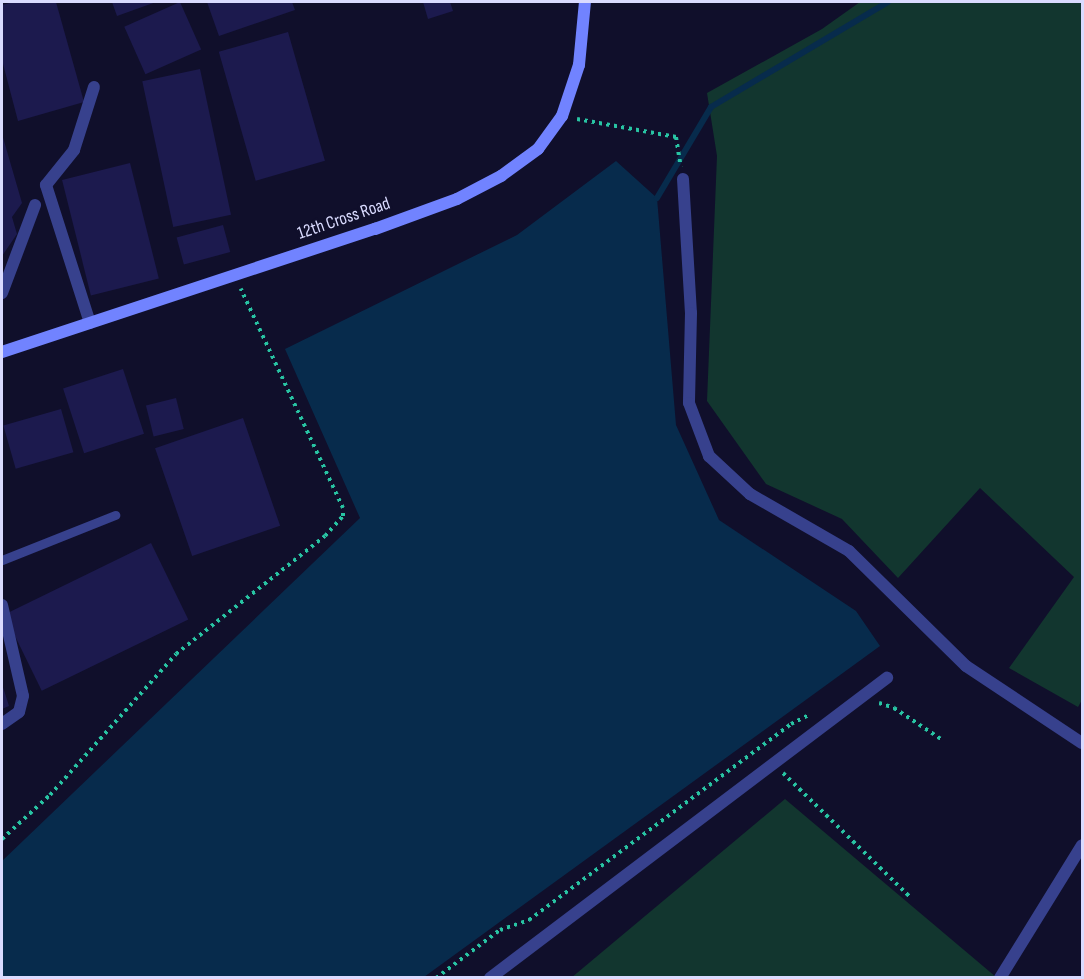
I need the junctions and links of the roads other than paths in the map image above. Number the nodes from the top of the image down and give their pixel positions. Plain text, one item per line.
1 (588, 3) edge
2 (94, 87) dead end
3 (683, 179) road end
4 (35, 206) dead end
5 (2, 293) edge
6 (90, 323) junction
7 (2, 352) edge
8 (115, 515) dead end
9 (2, 560) edge
10 (2, 605) edge
11 (887, 678) dead end
12 (2, 724) edge
13 (1083, 743) edge
14 (1083, 845) edge
15 (490, 978) edge
16 (1000, 978) edge

1 - 6 street, 12th Cross Road
2 - 6 street
3 - 13 street
4 - 5 street
6 - 7 street, 12th Cross Road
8 - 9 lane
10 - 12 street
11 - 15 street
14 - 16 street

